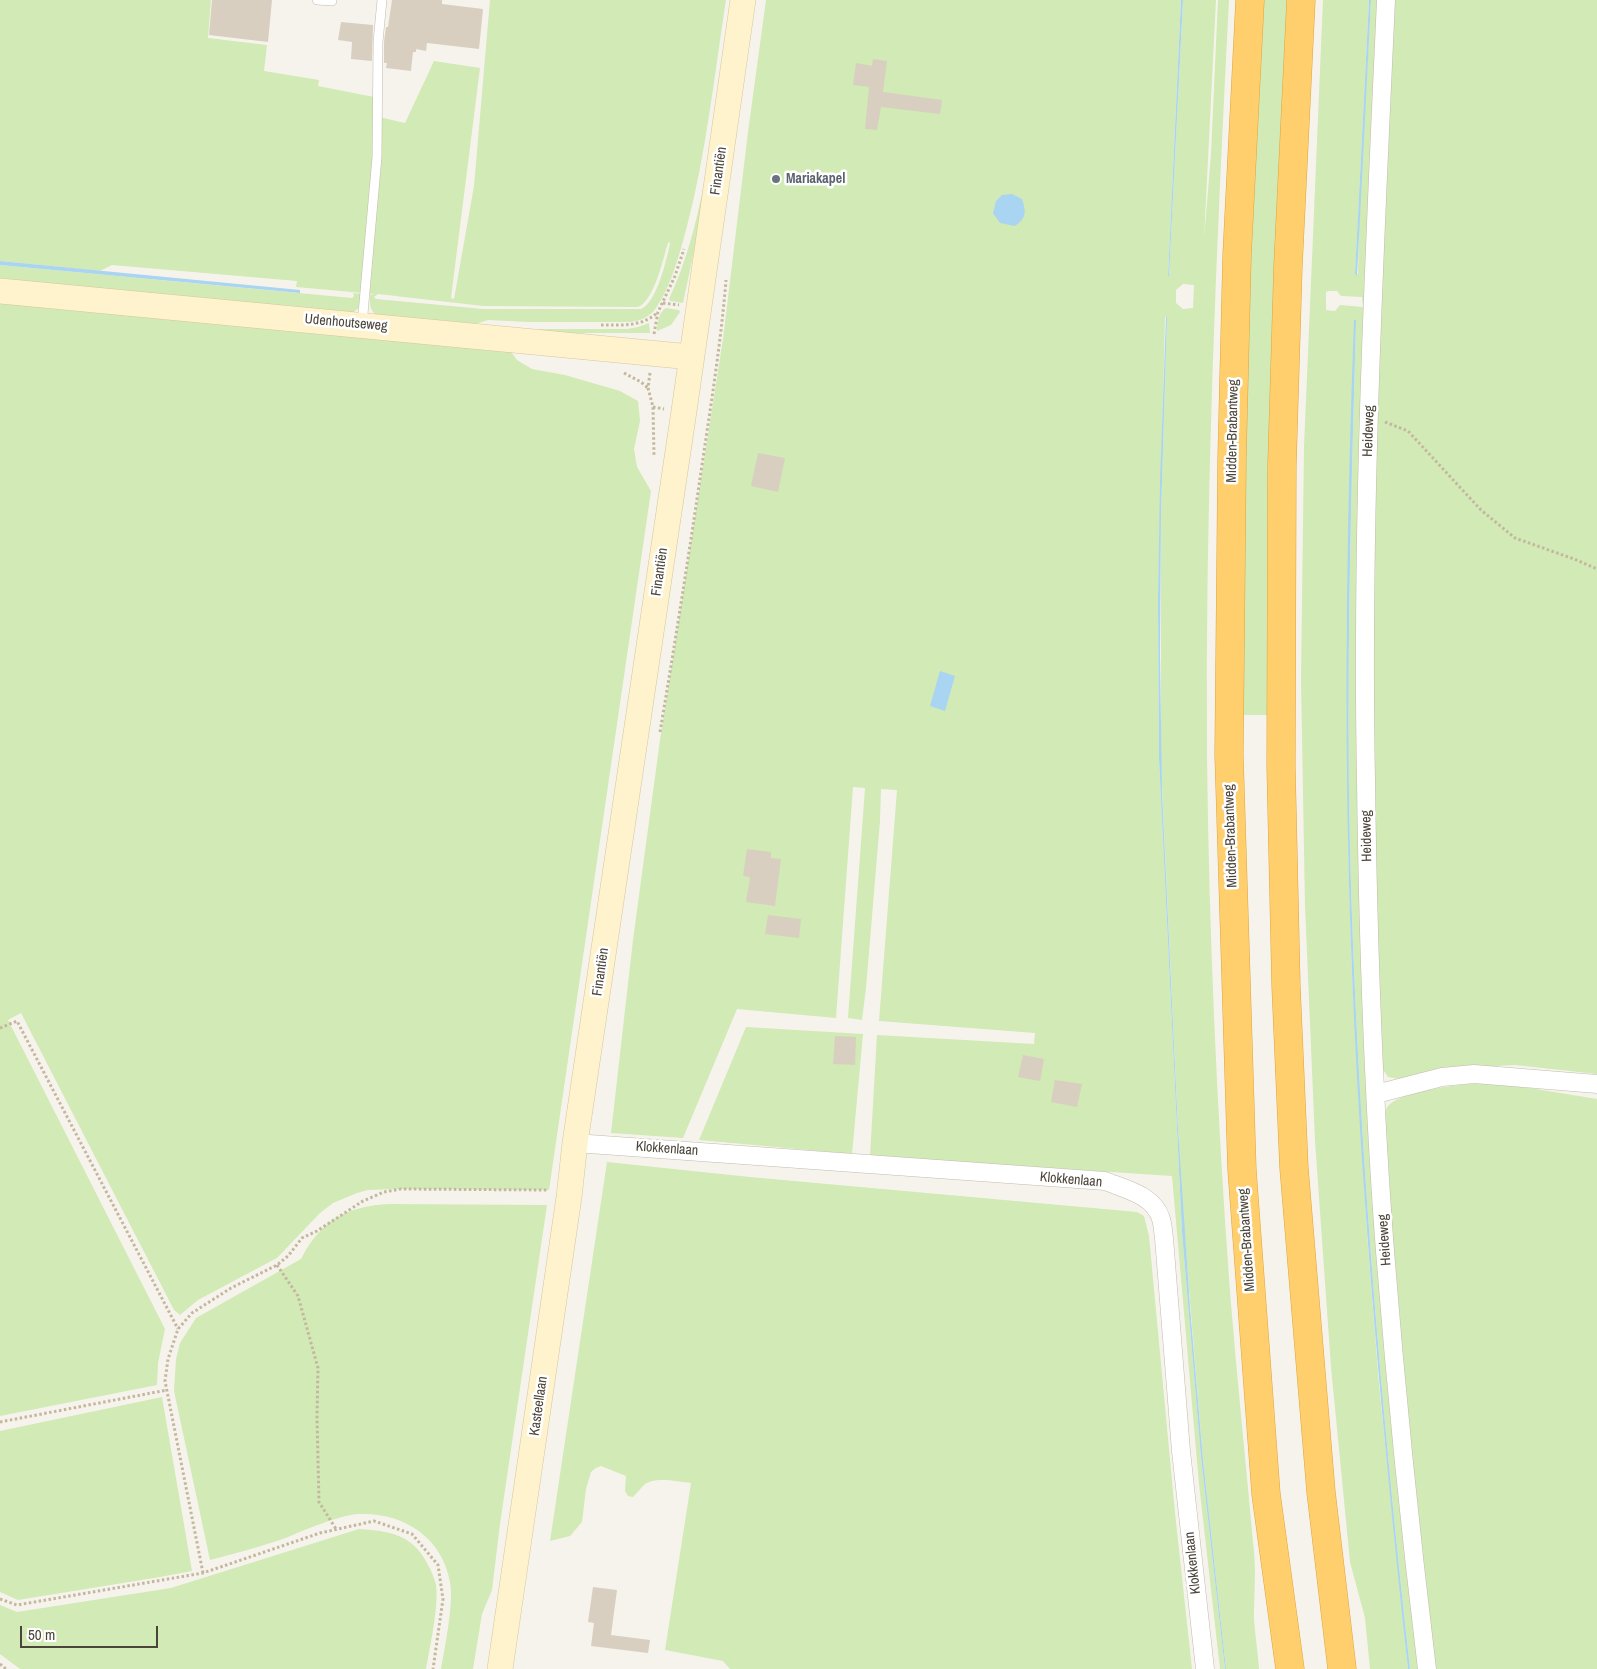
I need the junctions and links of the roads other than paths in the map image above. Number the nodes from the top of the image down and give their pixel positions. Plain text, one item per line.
1 (318, 0) edge
2 (332, 0) edge
3 (382, 0) edge
4 (743, 0) edge
5 (1250, 0) edge
6 (1301, 0) edge
7 (1386, 0) edge
8 (0, 290) edge
9 (362, 325) junction
10 (692, 357) junction
11 (1597, 1084) edge
12 (1376, 1094) junction
13 (575, 1143) junction
14 (500, 1669) edge
15 (1205, 1669) edge
16 (1290, 1669) edge
17 (1342, 1669) edge
18 (1427, 1669) edge

1 - 2 lane
3 - 9 lane
4 - 10 street, Finantiën
5 - 16 highway, Midden-Brabantweg
6 - 17 highway
7 - 12 street, Heideweg
8 - 9 street, Udenhoutseweg
9 - 10 street, Udenhoutseweg
10 - 13 street, Finantiën
11 - 12 street
12 - 18 street, Heideweg
13 - 14 street, Kasteellaan
13 - 15 street, Klokkenlaan

